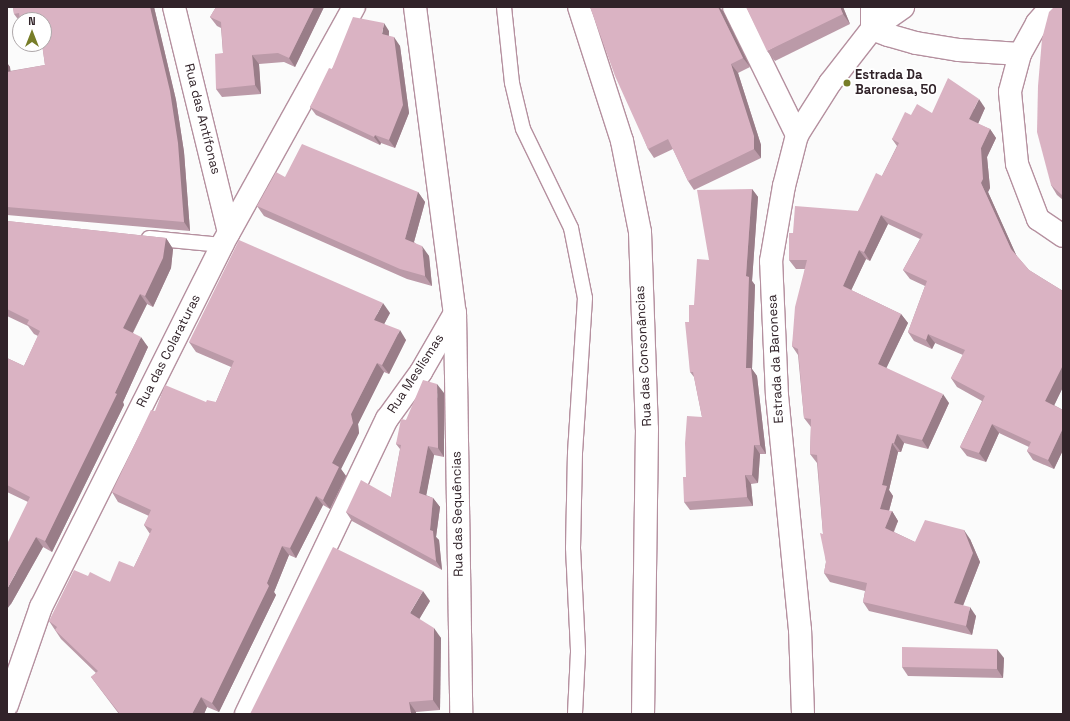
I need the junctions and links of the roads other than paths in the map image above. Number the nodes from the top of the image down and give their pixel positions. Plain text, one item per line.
1 (174, 7) edge
2 (354, 7) edge
3 (415, 7) edge
4 (504, 7) edge
5 (579, 7) edge
6 (734, 7) edge
7 (872, 7) edge
8 (903, 7) edge
9 (1051, 7) edge
10 (872, 29) junction
11 (1020, 54) junction
12 (797, 136) junction
13 (137, 236) edge
14 (1063, 236) edge
15 (226, 238) junction
16 (455, 313) junction
17 (7, 705) edge
18 (246, 714) edge
19 (461, 714) edge
20 (575, 714) edge
21 (643, 714) edge
22 (803, 714) edge

1 - 15 street, Rua das Antífonas
2 - 15 street, Rua das Colaraturas
3 - 16 street
4 - 20 lane
5 - 21 street, Rua das Consonâncias
6 - 12 street
7 - 10 street
8 - 10 street, Estrada da Baronesa
9 - 11 street
10 - 11 street
10 - 12 street, Estrada da Baronesa
11 - 14 street
12 - 22 street, Estrada da Baronesa
13 - 15 lane
15 - 17 street, Rua das Colaraturas
16 - 18 street, Rua Meslismas
16 - 19 street, Rua das Sequências

